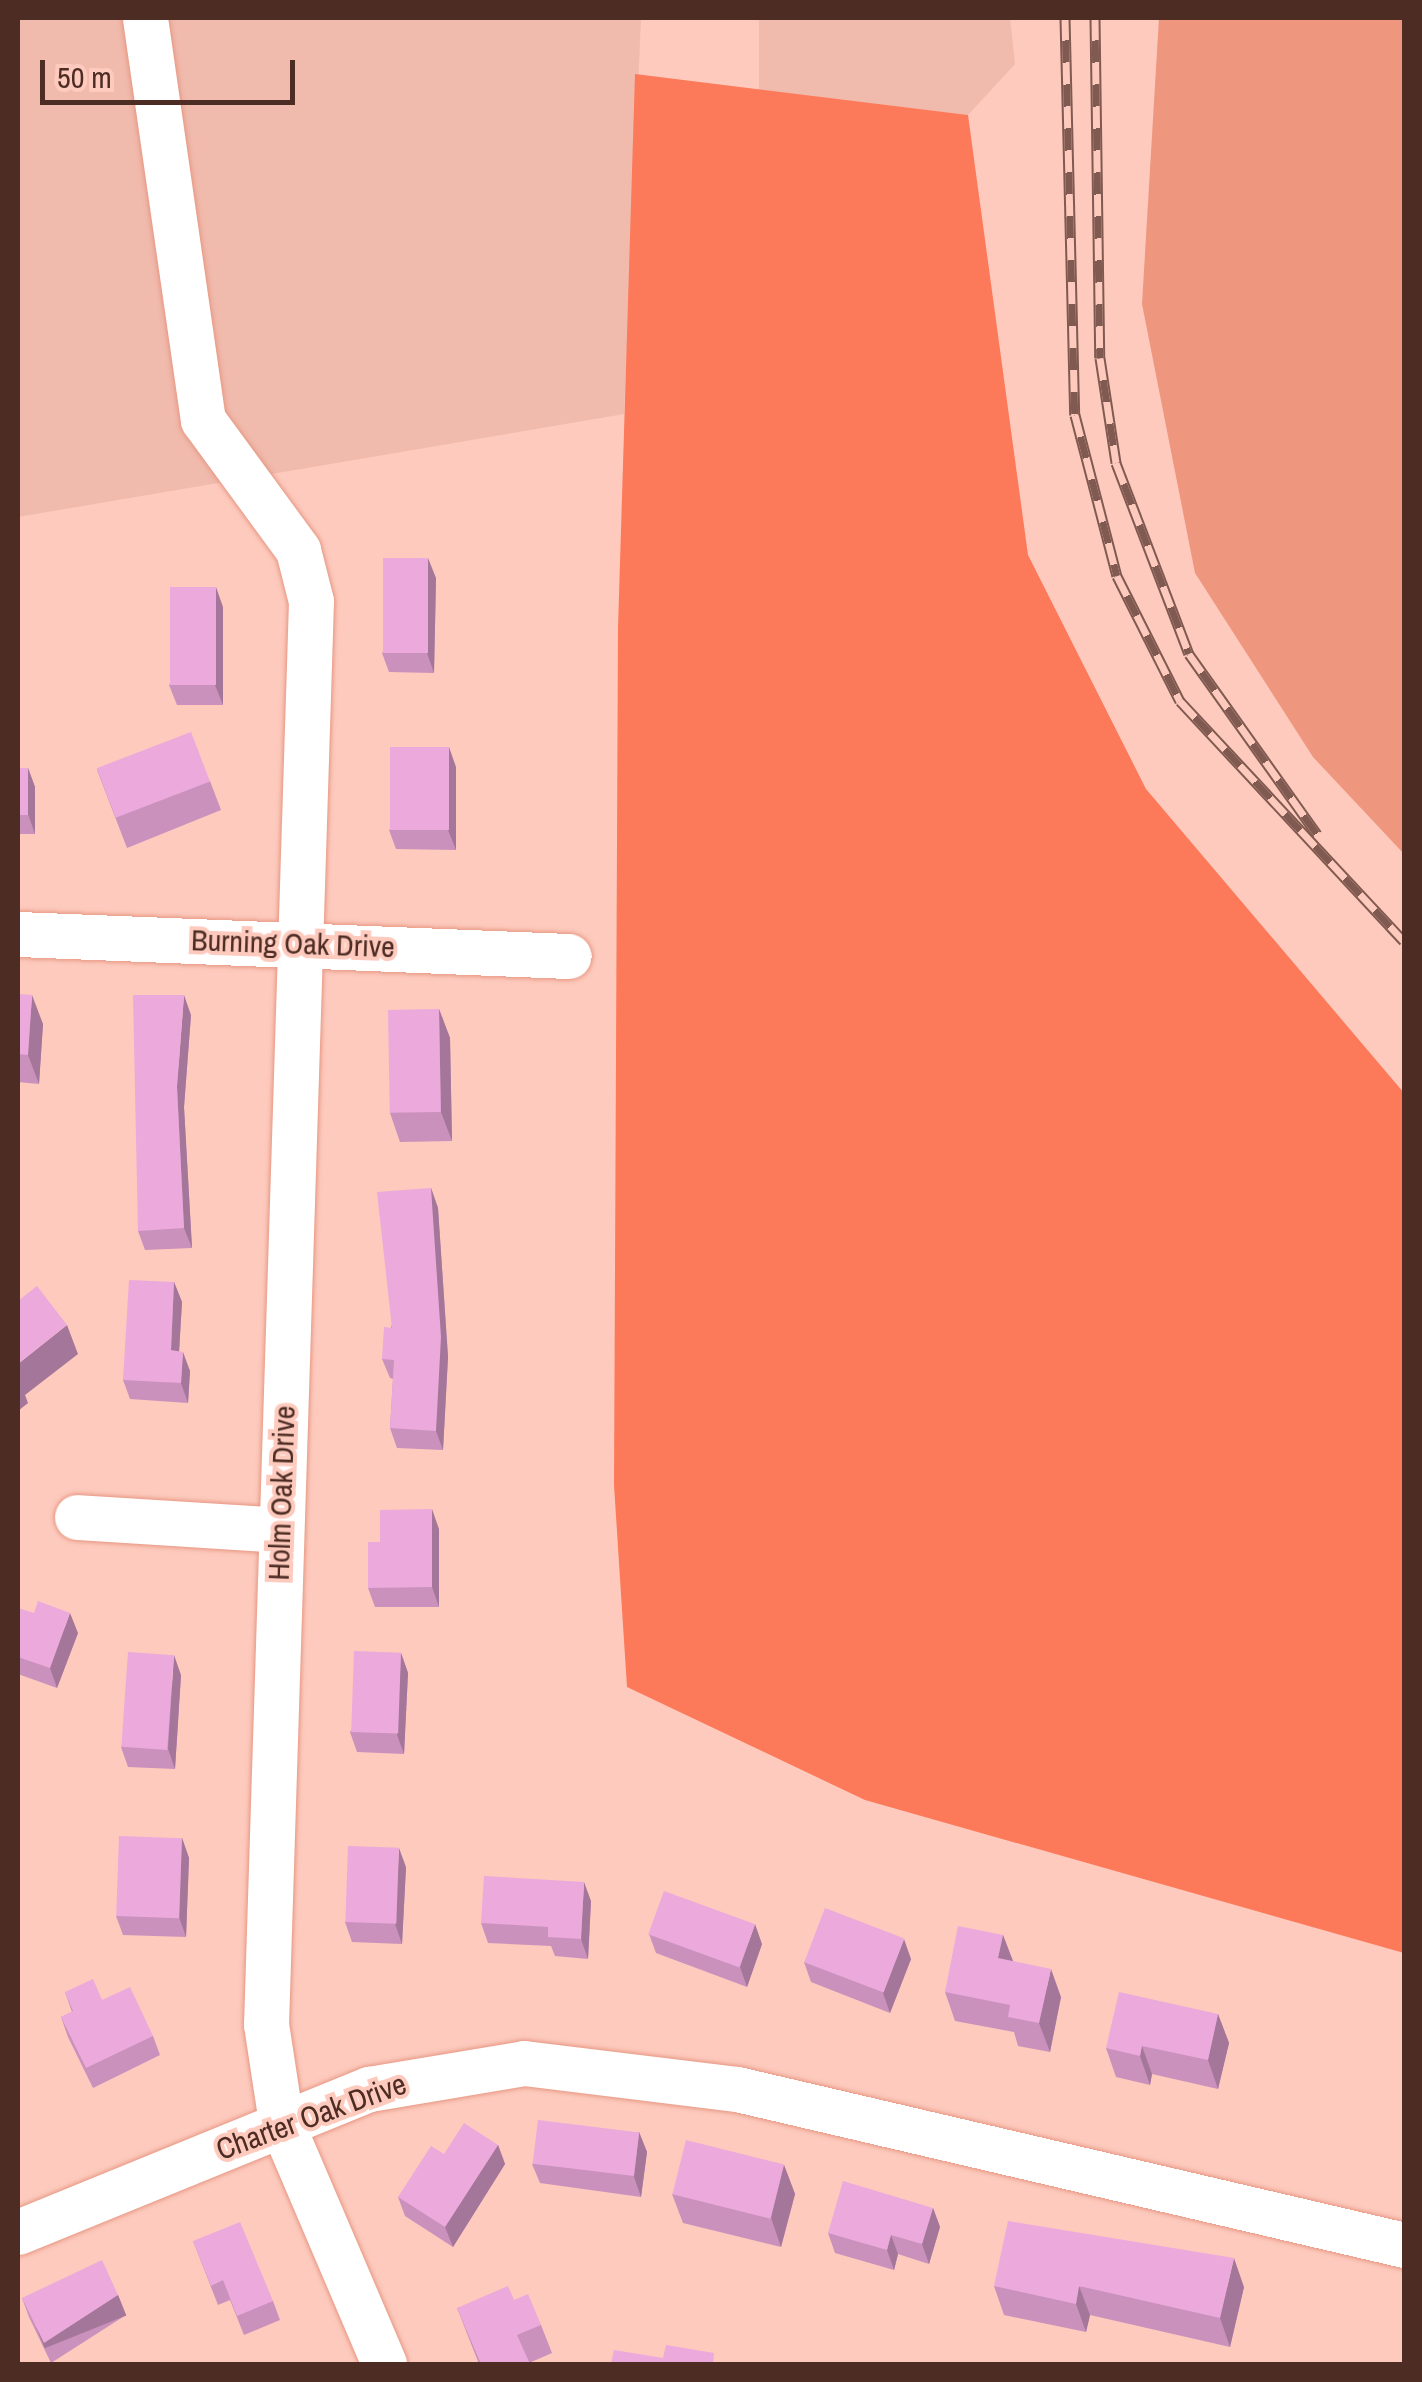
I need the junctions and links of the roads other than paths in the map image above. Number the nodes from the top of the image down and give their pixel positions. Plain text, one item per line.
1 (145, 18) edge
2 (18, 934) edge
3 (298, 942) junction
4 (569, 956) dead end
5 (78, 1517) dead end
6 (280, 1530) junction
7 (281, 2122) junction
8 (18, 2232) edge
9 (1404, 2245) edge
10 (384, 2364) edge

1 - 3 street, Holm Oak Drive
2 - 3 street, Burning Oak Drive
3 - 4 street, Burning Oak Drive
3 - 6 street, Holm Oak Drive
5 - 6 street
6 - 7 street, Holm Oak Drive
7 - 8 street, Charter Oak Drive
7 - 9 street, Charter Oak Drive
7 - 10 street, Holm Oak Drive

